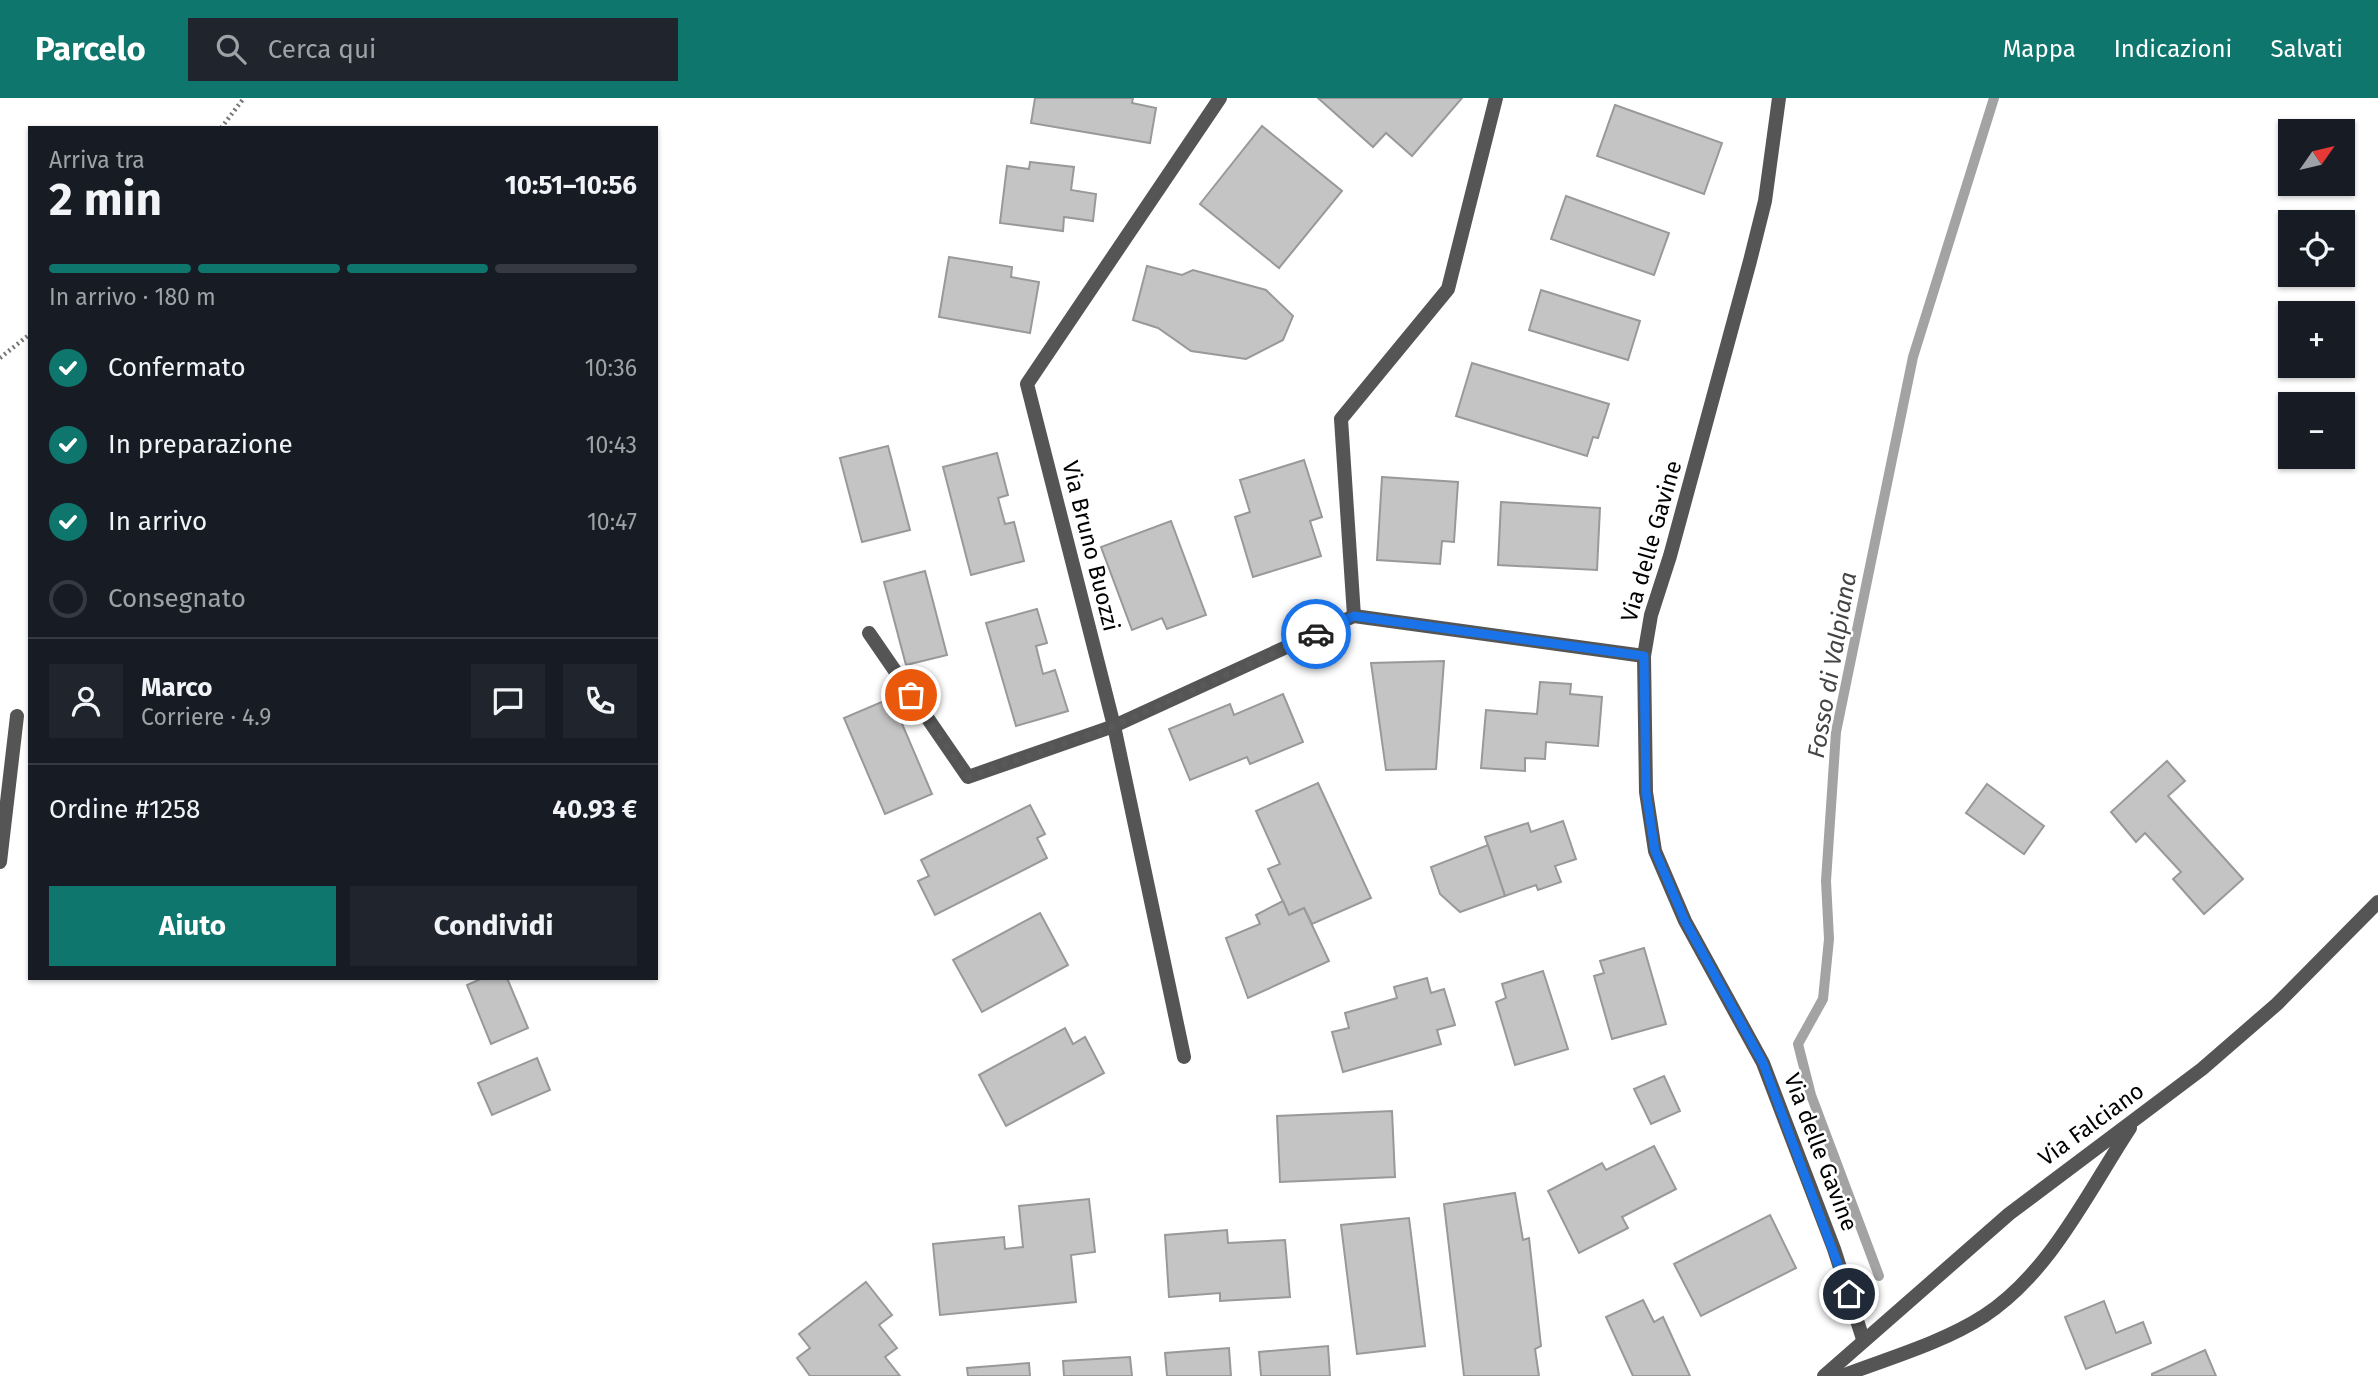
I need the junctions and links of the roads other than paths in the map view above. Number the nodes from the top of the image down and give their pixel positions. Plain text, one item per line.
1 (1220, 98) edge
2 (1496, 98) edge
3 (1779, 98) edge
4 (1354, 616) junction
5 (869, 634) dead end
6 (1644, 656) junction
7 (17, 716) dead end
8 (1114, 726) junction
9 (0, 862) edge
10 (2378, 902) edge
11 (1184, 1057) dead end
12 (2134, 1121) junction
13 (1863, 1339) junction
14 (1824, 1376) edge
15 (1842, 1376) edge

1 - 8 street, Via Bruno Buozzi
2 - 4 street
3 - 6 street, Via delle Gavine
4 - 6 street
4 - 8 street
5 - 8 street
6 - 13 street, Via delle Gavine
7 - 9 street
8 - 11 street, Via Bruno Buozzi
10 - 12 street, Via Falciano
12 - 13 street, Via Falciano
12 - 15 street
13 - 14 street, Via Falciano

